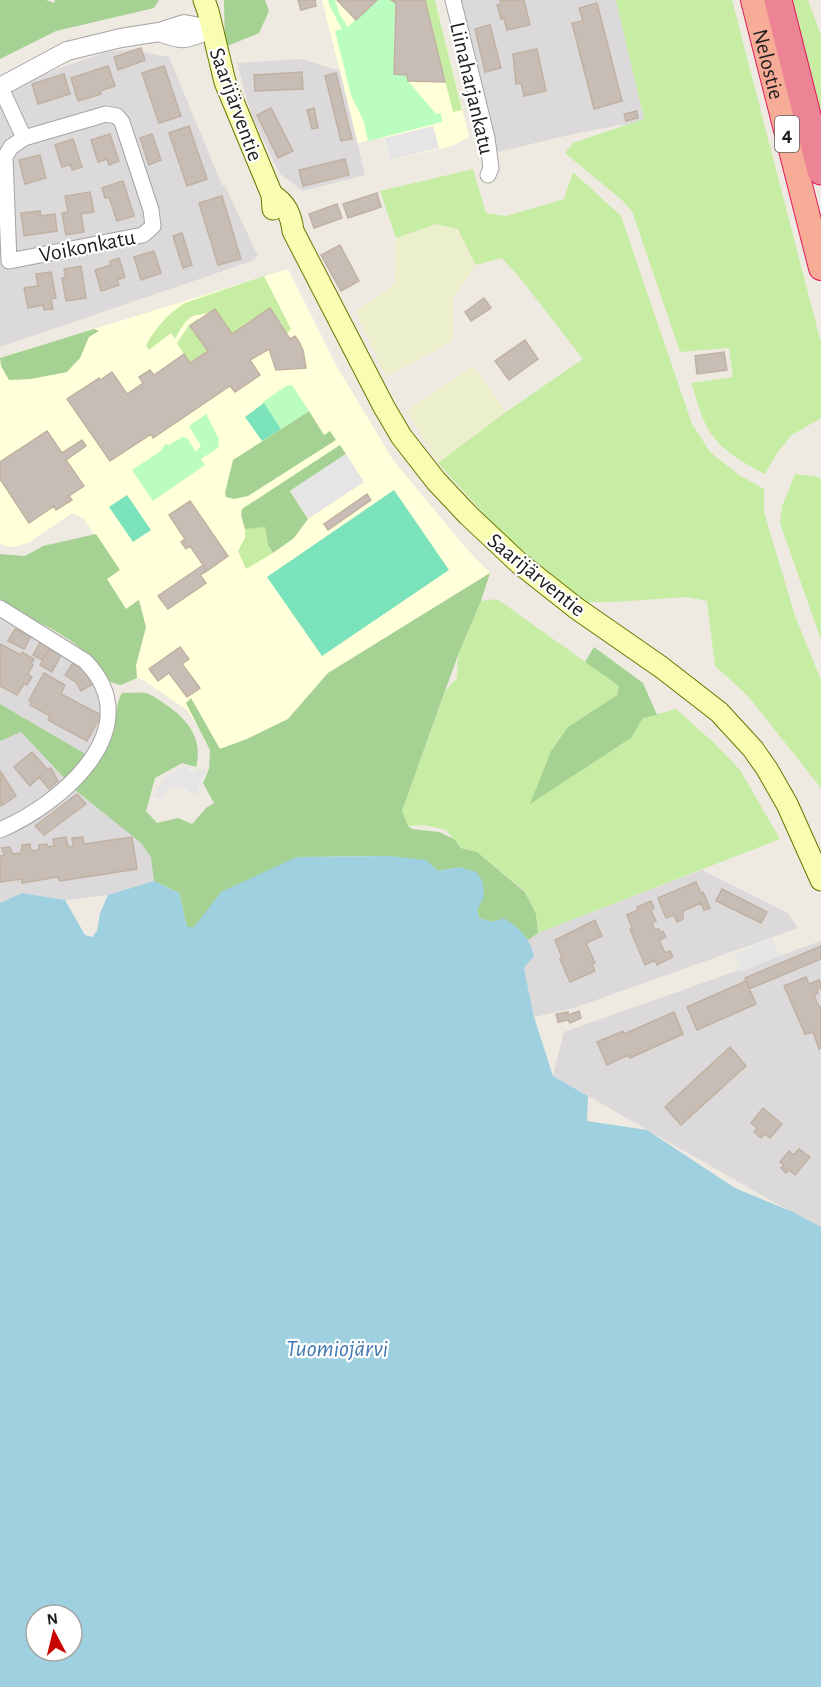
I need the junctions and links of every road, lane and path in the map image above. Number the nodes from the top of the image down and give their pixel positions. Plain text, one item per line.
1 (453, 0) edge
2 (753, 0) edge
3 (778, 0) edge
4 (209, 10) edge
5 (0, 87) edge
6 (24, 138) junction
7 (821, 171) edge
8 (488, 175) dead end
9 (821, 268) edge
10 (0, 608) edge
11 (0, 830) edge
12 (821, 880) edge

1 - 8 street, Liinaharjankatu
2 - 9 highway, Nelostie / 4
3 - 7 highway, Nelostie / 4
4 - 5 street
4 - 12 main road, Saarijärventie
5 - 6 street
6 - 6 street, Voikonkatu
10 - 11 street

